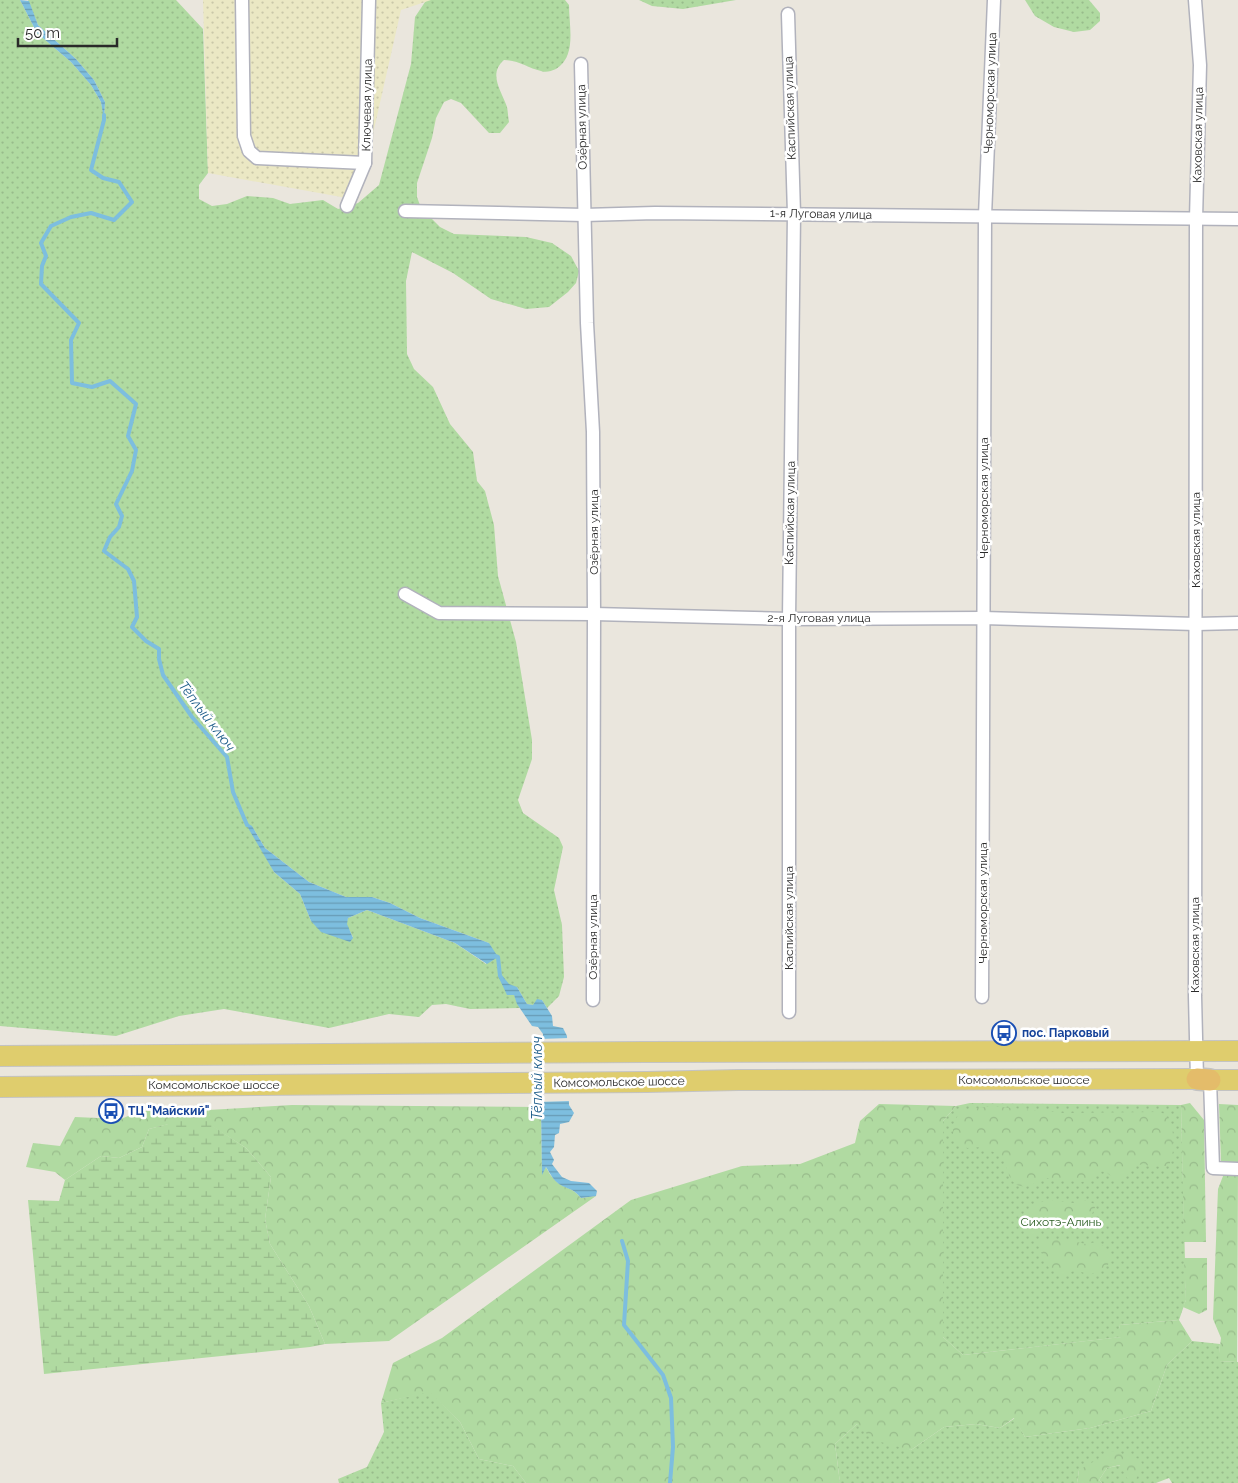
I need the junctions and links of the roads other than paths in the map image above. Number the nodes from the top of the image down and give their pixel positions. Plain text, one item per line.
1 (242, 0) edge
2 (369, 0) edge
3 (994, 0) edge
4 (1196, 0) edge
5 (788, 14) dead end
6 (581, 64) dead end
7 (365, 163) junction
8 (346, 206) dead end
9 (405, 211) dead end
10 (794, 214) junction
11 (584, 216) junction
12 (986, 216) junction
13 (1196, 219) junction
14 (1238, 219) edge
15 (405, 594) dead end
16 (594, 614) junction
17 (983, 618) junction
18 (789, 619) junction
19 (1196, 624) junction
20 (1238, 624) edge
21 (982, 997) dead end
22 (593, 1000) dead end
23 (790, 1012) dead end
24 (1196, 1046) junction
25 (1238, 1051) edge
26 (0, 1056) edge
27 (1203, 1080) junction
28 (1238, 1080) edge
29 (0, 1086) edge
30 (1238, 1169) edge

1 - 7 street
2 - 7 street, Ключевая улица
3 - 12 street, Черноморская улица
4 - 13 street, Каховская улица
5 - 10 street, Каспийская улица
6 - 11 street, Озёрная улица
7 - 8 street, Ключевая улица
9 - 11 street, 1-я Луговая улица
10 - 11 street, 1-я Луговая улица
10 - 12 street, 1-я Луговая улица
10 - 18 street, Каспийская улица
11 - 16 street, Озёрная улица
12 - 13 street, 1-я Луговая улица
12 - 17 street, Черноморская улица
13 - 14 street, 1-я Луговая улица
13 - 19 street, Каховская улица
15 - 16 street, 2-я Луговая улица
16 - 18 street, 2-я Луговая улица
16 - 22 street, Озёрная улица
17 - 18 street, 2-я Луговая улица
17 - 19 street, 2-я Луговая улица
17 - 21 street, Черноморская улица
18 - 23 street, Каспийская улица
19 - 20 street, 2-я Луговая улица
19 - 24 street, Каховская улица
24 - 25 main road
24 - 26 main road
24 - 27 street, Каховская улица
27 - 28 main road, Комсомольское шоссе
27 - 29 main road, Комсомольское шоссе
27 - 30 street, Каховская улица

